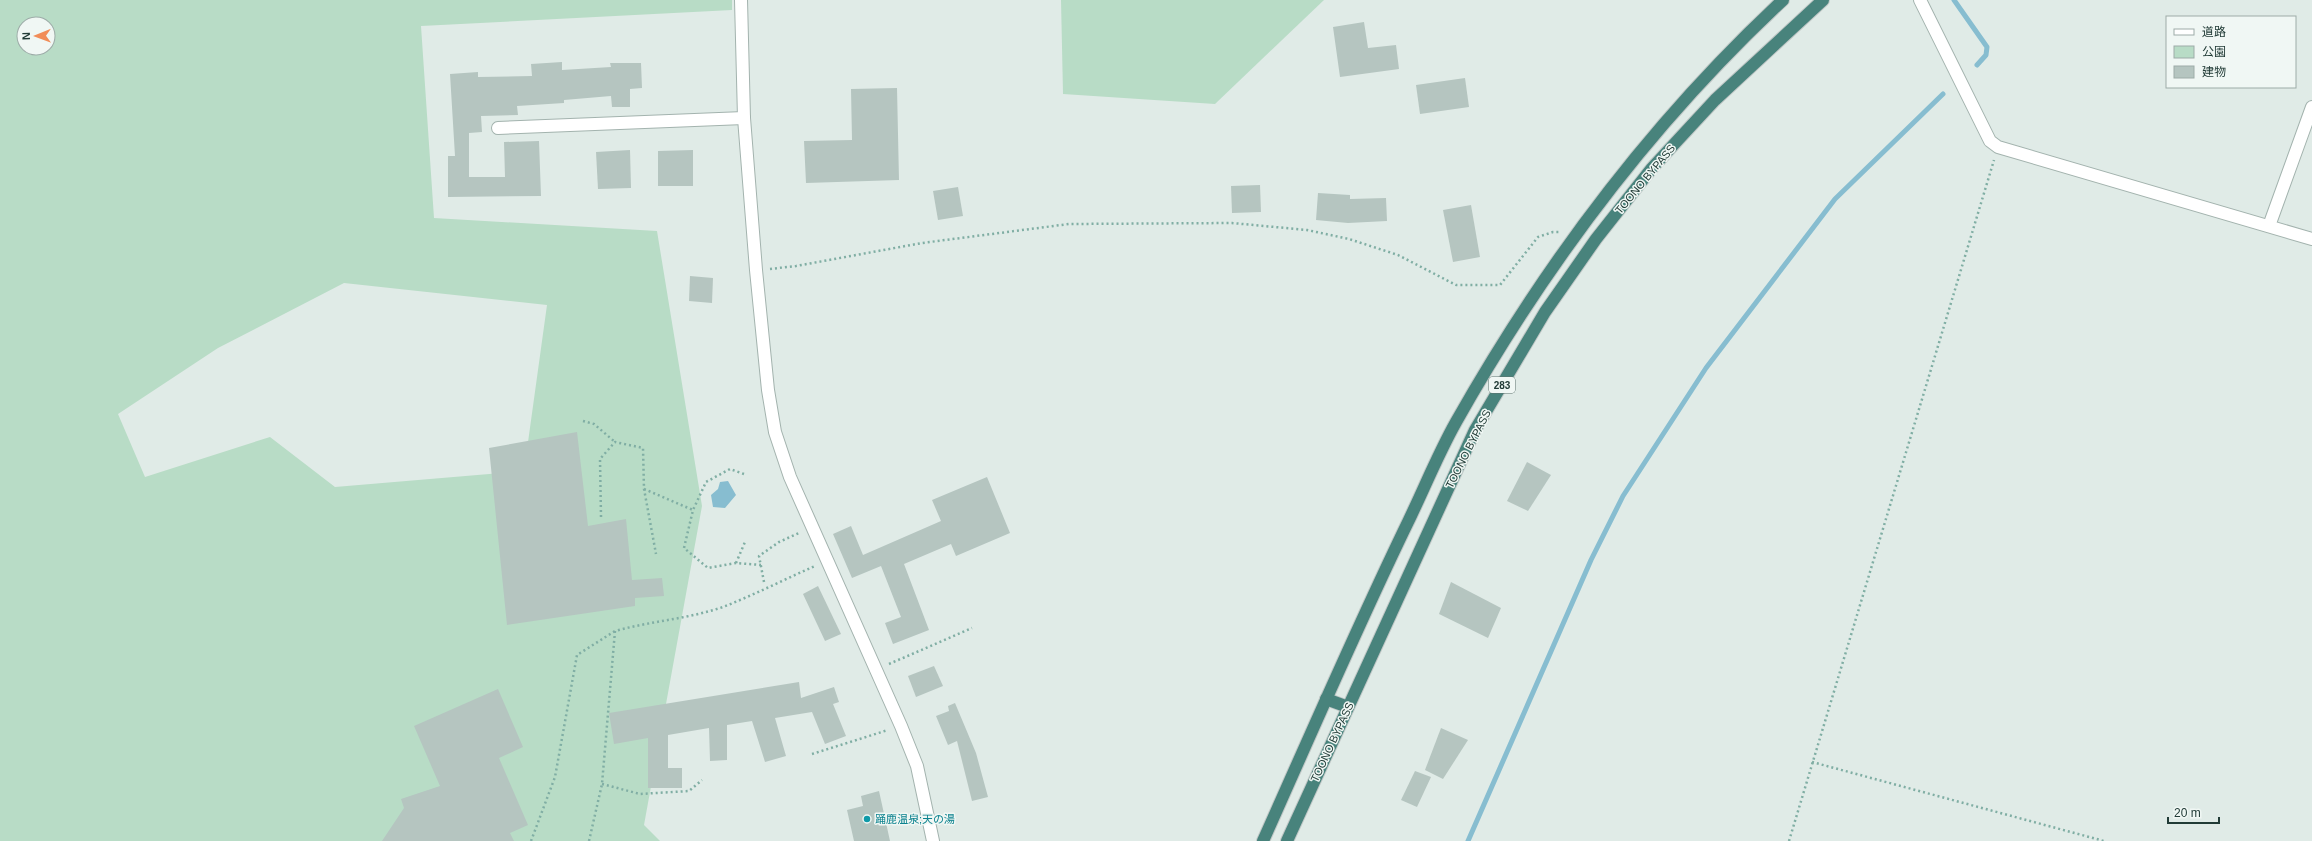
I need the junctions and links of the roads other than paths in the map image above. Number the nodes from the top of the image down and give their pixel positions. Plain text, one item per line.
1 (741, 0) edge
2 (1783, 0) edge
3 (1823, 0) edge
4 (1920, 0) edge
5 (2312, 107) edge
6 (744, 118) junction
7 (498, 128) dead end
8 (2269, 226) junction
9 (2312, 239) edge
10 (1326, 699) junction
11 (1348, 707) junction
12 (933, 841) edge
13 (1263, 841) edge
14 (1286, 841) edge

1 - 6 street
2 - 10 highway, TOONO BYPASS / 283
3 - 11 highway, TOONO BYPASS / 283
4 - 8 street
5 - 8 street
6 - 7 street
6 - 12 street
8 - 9 street
10 - 11 highway
10 - 13 highway, TOONO BYPASS / 283
11 - 14 highway, TOONO BYPASS / 283

